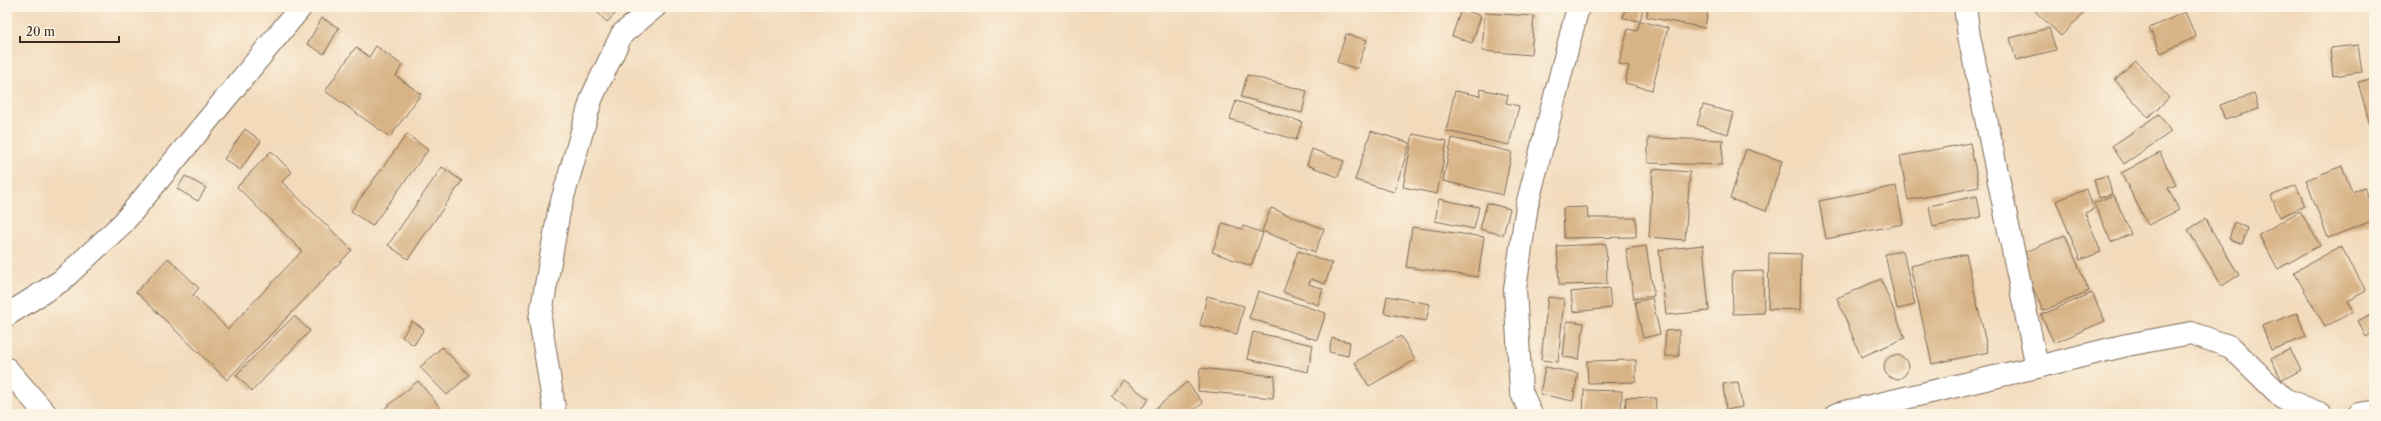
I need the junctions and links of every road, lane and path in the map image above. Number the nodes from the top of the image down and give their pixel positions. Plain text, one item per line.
1 (301, 7) edge
2 (655, 7) edge
3 (1578, 7) edge
4 (1965, 7) edge
5 (7, 315) edge
6 (2037, 367) junction
7 (7, 369) edge
8 (2374, 412) edge
9 (46, 414) edge
10 (555, 414) edge
11 (1531, 414) edge
12 (1837, 414) edge
13 (2321, 414) edge
14 (2359, 414) edge

1 - 5 street
2 - 10 street
3 - 11 street
4 - 6 street
6 - 12 street
6 - 13 street
7 - 9 street
8 - 14 street

